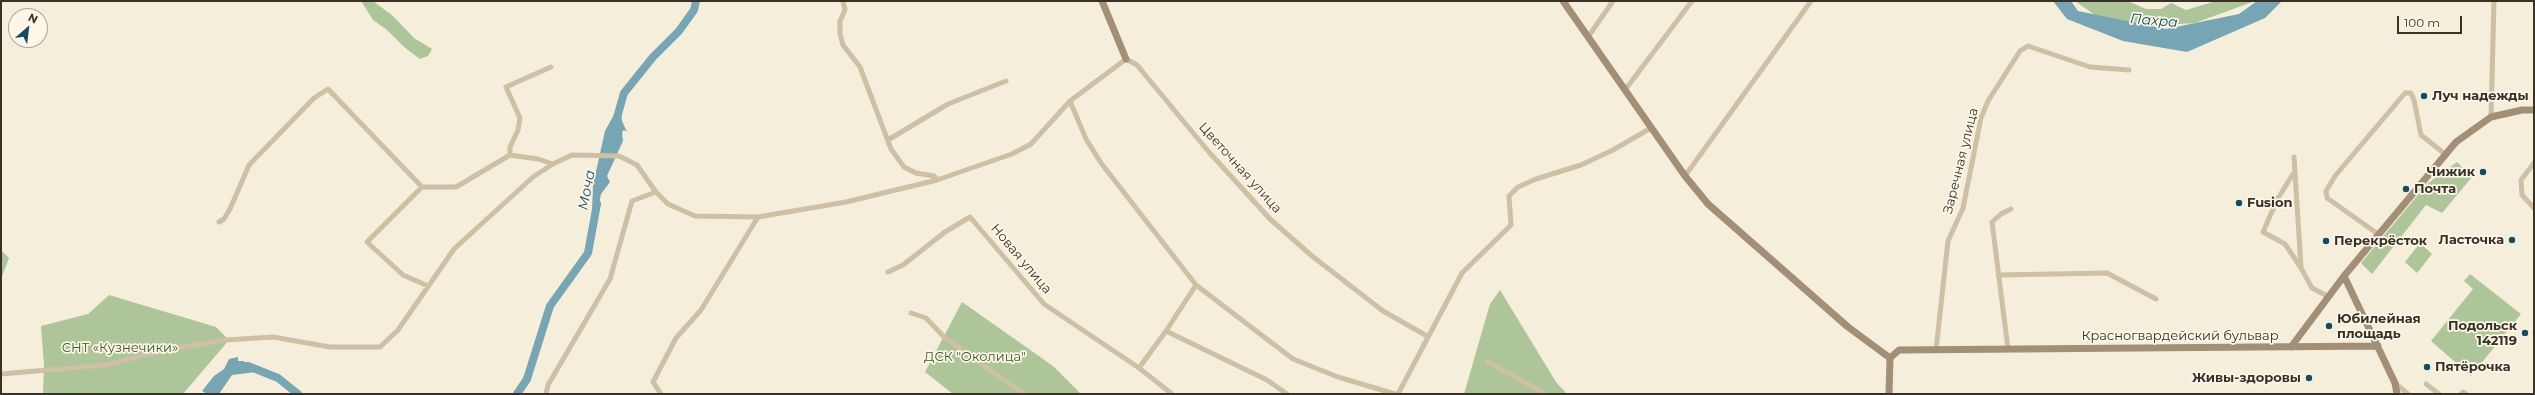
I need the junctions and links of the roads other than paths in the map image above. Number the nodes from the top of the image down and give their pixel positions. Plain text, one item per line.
1 (843, 1) edge
2 (1102, 1) edge
3 (1563, 1) edge
4 (1613, 1) edge
5 (1692, 1) edge
6 (1811, 1) edge
7 (2494, 1) edge
8 (1588, 37) junction
9 (1126, 58) junction
10 (551, 67) dead end
11 (2129, 70) dead end
12 (1006, 81) dead end
13 (1625, 90) junction
14 (1070, 101) junction
15 (2534, 110) edge
16 (2491, 117) junction
17 (1651, 128) junction
18 (888, 140) junction
19 (2445, 154) junction
20 (510, 155) junction
21 (2294, 157) dead end
22 (2534, 163) edge
23 (553, 164) junction
24 (2295, 174) junction
25 (1685, 176) junction
26 (937, 180) junction
27 (422, 187) junction
28 (656, 192) junction
29 (2534, 208) edge
30 (2011, 210) dead end
31 (758, 218) junction
32 (219, 222) dead end
33 (2378, 234) junction
34 (2301, 268) junction
35 (888, 272) dead end
36 (1998, 275) junction
37 (2344, 276) junction
38 (1196, 285) junction
39 (428, 286) junction
40 (2329, 296) junction
41 (2156, 299) dead end
42 (911, 313) dead end
43 (1166, 331) junction
44 (1427, 336) junction
45 (2378, 346) junction
46 (2291, 348) junction
47 (2008, 349) junction
48 (1936, 350) junction
49 (1890, 358) junction
50 (1488, 362) dead end
51 (1139, 368) junction
52 (1, 374) edge
53 (2395, 383) junction
54 (2426, 384) dead end
55 (546, 394) edge
56 (661, 394) edge
57 (1024, 394) edge
58 (1172, 394) edge
59 (1287, 394) edge
60 (1395, 394) edge
61 (1398, 394) edge
62 (1546, 394) edge
63 (1889, 394) edge
64 (2397, 394) edge
65 (2408, 394) edge
66 (2439, 394) edge
67 (2461, 394) edge
68 (2466, 394) edge

1 - 18 street
2 - 9 street
3 - 8 street
4 - 8 street
5 - 13 street
6 - 25 street
7 - 16 street
8 - 13 street
9 - 14 street
9 - 44 street, Цветочная улица
10 - 20 street
11 - 48 street, Заречная улица
12 - 18 street
13 - 17 street
14 - 26 street
14 - 38 street
15 - 16 street, Красногвардейский бульвар
16 - 19 street, Красногвардейский бульвар
17 - 25 street
17 - 44 street
18 - 26 street
19 - 33 street, Красногвардейский бульвар
19 - 33 street
20 - 23 street
20 - 27 street
21 - 24 street
22 - 29 street
23 - 28 street
23 - 39 street
24 - 34 street
24 - 34 street
25 - 49 street
26 - 31 street
27 - 32 street
27 - 39 street
28 - 31 street
28 - 55 street
30 - 36 street
31 - 56 street
33 - 37 street, Красногвардейский бульвар
34 - 40 street
35 - 51 street, Новая улица
36 - 41 street
36 - 47 street
37 - 40 street, Красногвардейский бульвар
37 - 45 street
38 - 43 street
38 - 60 street
39 - 52 street
40 - 46 street, Красногвардейский бульвар
42 - 57 street
43 - 51 street
43 - 59 street
44 - 61 street
45 - 46 street
45 - 53 street
46 - 47 street, Красногвардейский бульвар
47 - 48 street, Красногвардейский бульвар
48 - 49 street, Красногвардейский бульвар
49 - 63 street
50 - 62 street
51 - 58 street, Новая улица
53 - 64 street
53 - 65 street
54 - 66 street
67 - 68 street

